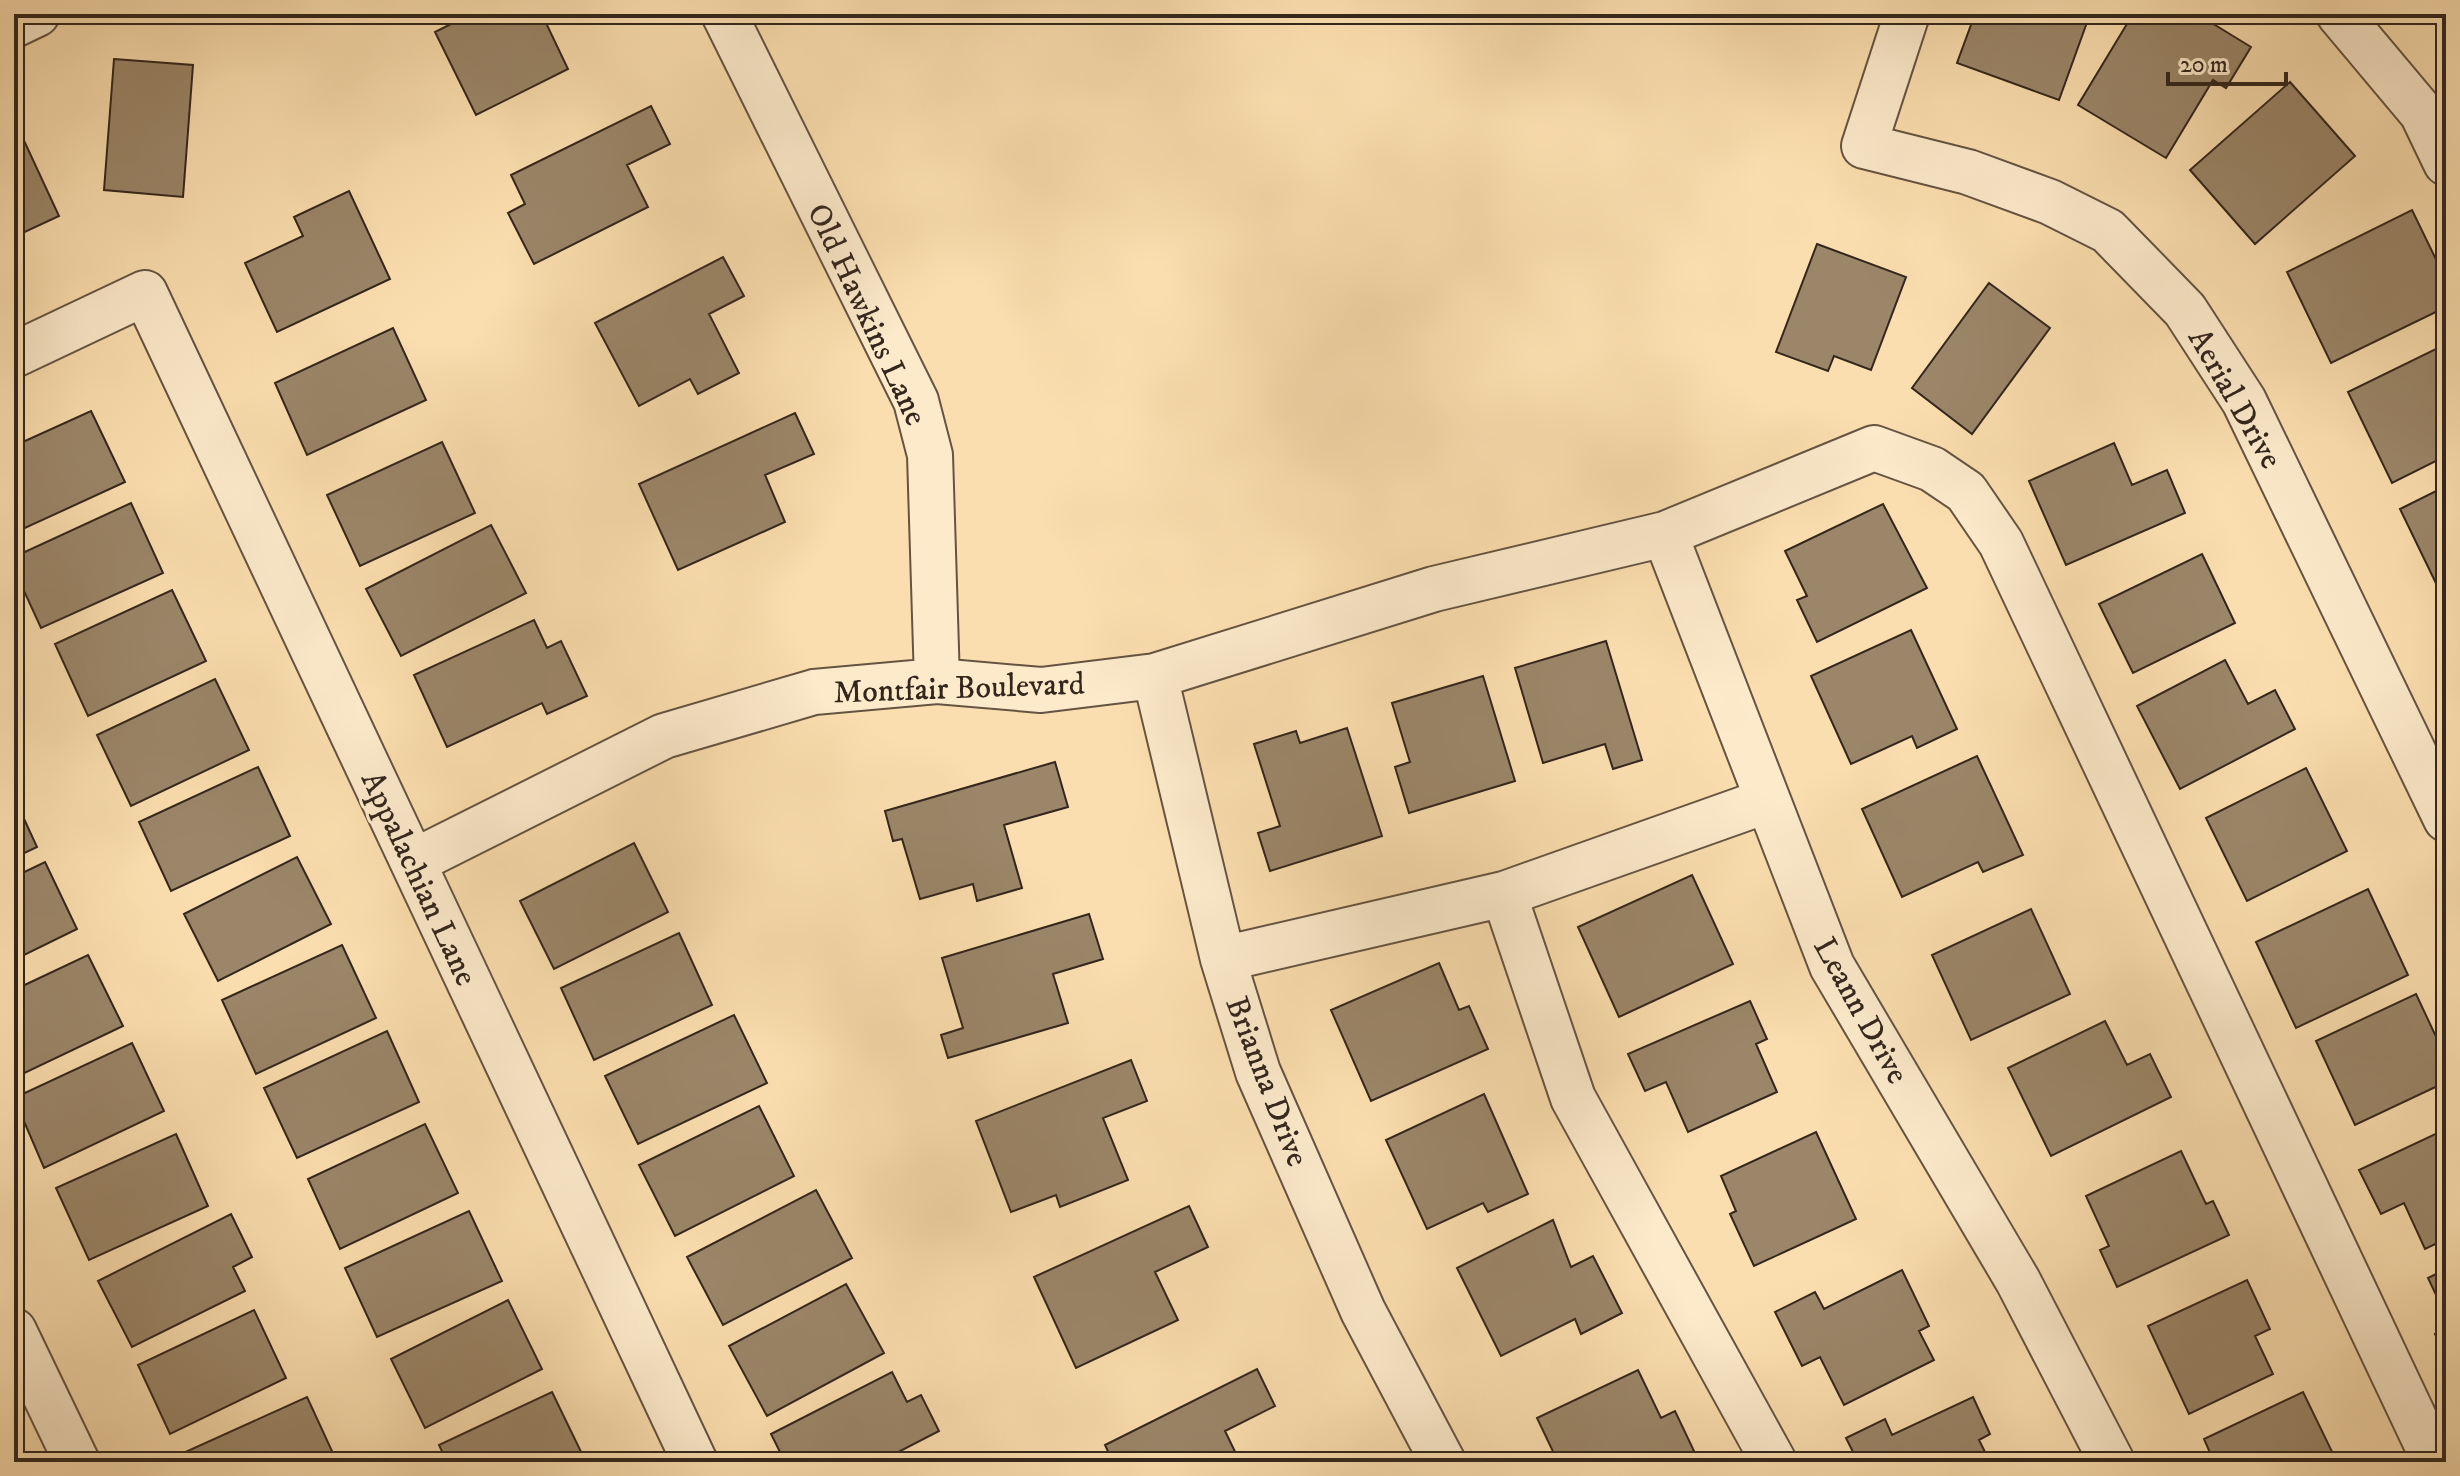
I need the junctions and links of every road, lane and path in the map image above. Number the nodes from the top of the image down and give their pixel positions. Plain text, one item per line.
1 (37, 14) edge
2 (724, 14) edge
3 (1907, 14) edge
4 (2339, 14) edge
5 (14, 25) edge
6 (2446, 163) edge
7 (14, 355) edge
8 (1665, 534) junction
9 (1155, 676) junction
10 (937, 681) junction
11 (1766, 801) junction
12 (2446, 819) edge
13 (413, 862) junction
14 (1504, 894) junction
15 (1223, 959) junction
16 (14, 1331) edge
17 (77, 1462) edge
18 (695, 1462) edge
19 (1443, 1462) edge
20 (1774, 1462) edge
21 (2112, 1462) edge
22 (2435, 1462) edge

1 - 5 street
2 - 10 street, Old Hawkins Lane
3 - 12 street, Aerial Drive
4 - 6 street
7 - 13 street, Appalachian Lane
8 - 9 street, Montfair Boulevard
8 - 11 street, Leann Drive
8 - 22 street, Montfair Boulevard
9 - 10 street, Montfair Boulevard
9 - 15 street, Brianna Drive
10 - 13 street, Montfair Boulevard
11 - 14 street
11 - 21 street, Leann Drive
13 - 18 street, Appalachian Lane
14 - 15 street
14 - 20 street
15 - 19 street, Brianna Drive
16 - 17 street

